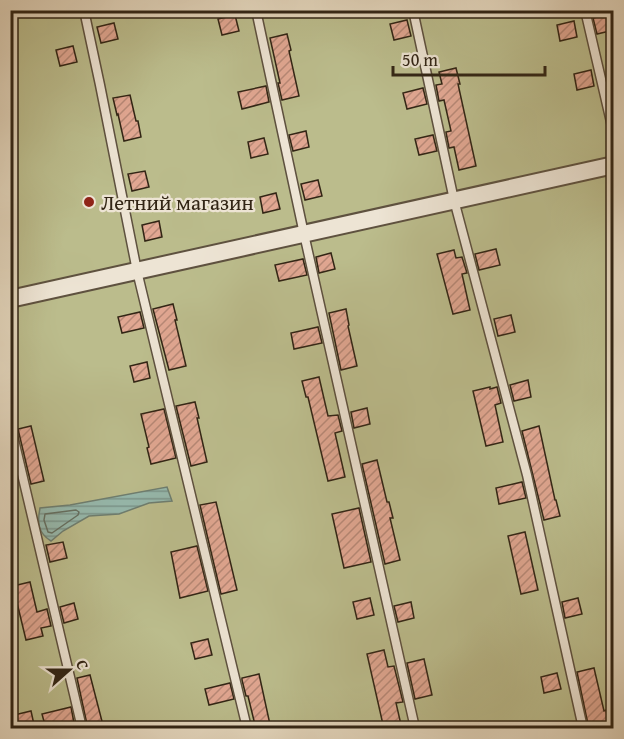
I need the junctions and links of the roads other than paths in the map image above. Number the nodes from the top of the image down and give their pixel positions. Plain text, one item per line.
1 (84, 10) edge
2 (256, 10) edge
3 (414, 10) edge
4 (585, 10) edge
5 (614, 135) edge
6 (614, 165) edge
7 (454, 200) junction
8 (304, 234) junction
9 (137, 271) junction
10 (10, 299) edge
11 (10, 423) edge
12 (82, 729) edge
13 (247, 729) edge
14 (415, 729) edge
15 (583, 729) edge

1 - 9 lane
2 - 8 lane
3 - 7 lane
4 - 5 lane
6 - 7 street
7 - 8 street
7 - 15 lane
8 - 9 street
8 - 14 lane
9 - 10 street
9 - 13 lane
11 - 12 lane

